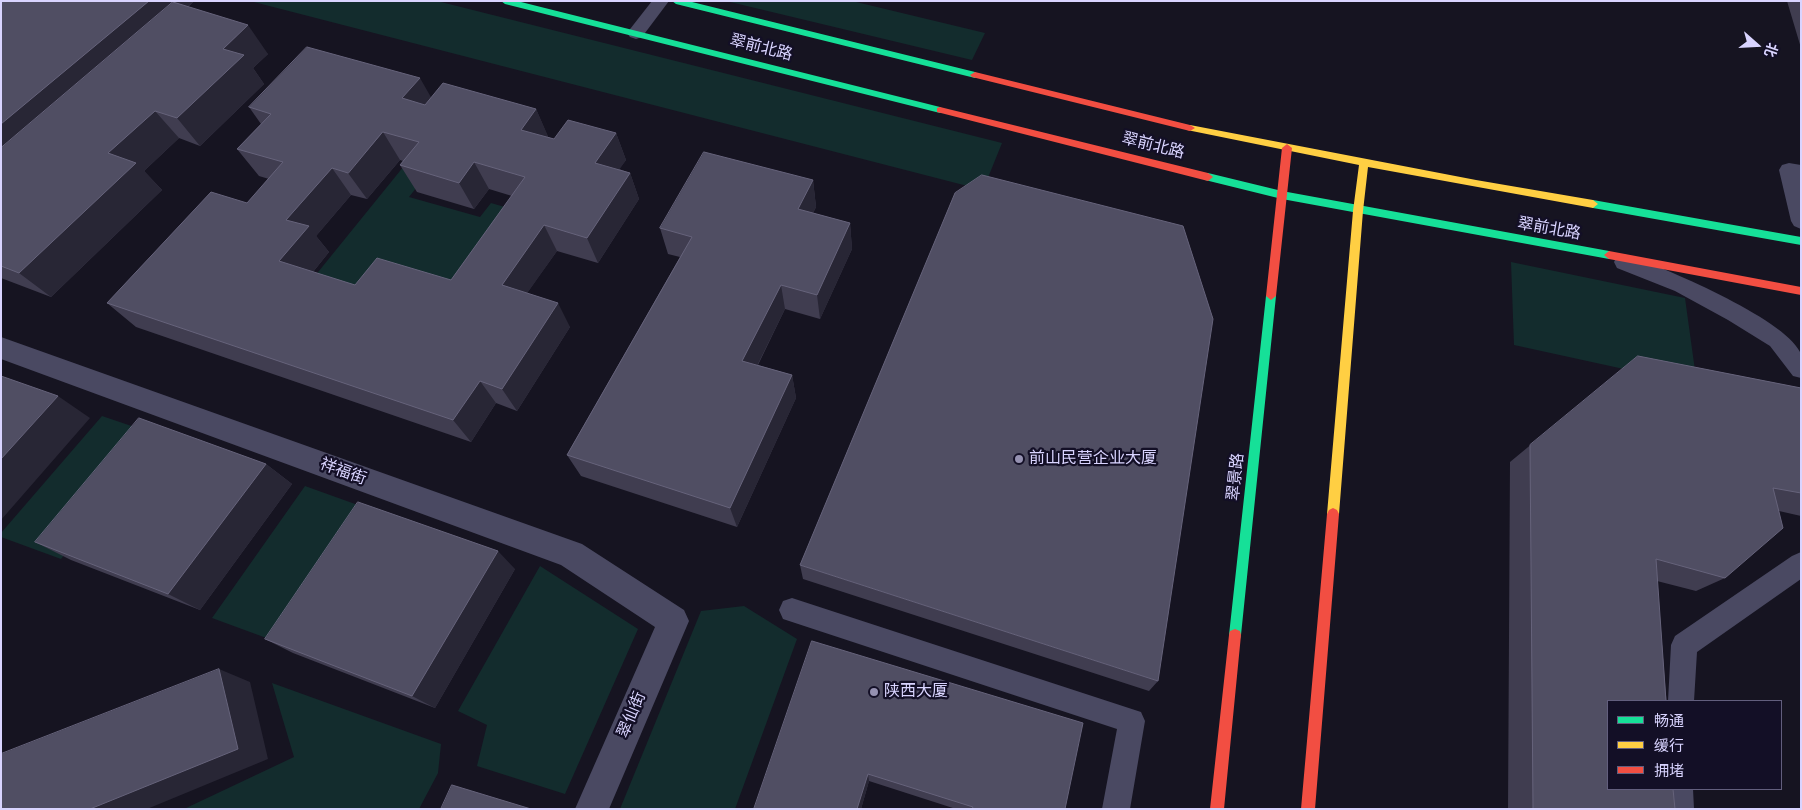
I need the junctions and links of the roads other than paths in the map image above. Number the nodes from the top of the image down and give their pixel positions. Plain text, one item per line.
1 (505, 1) edge
2 (661, 1) edge
3 (676, 1) edge
4 (636, 33) junction
5 (1287, 148) junction
6 (1364, 163) junction
7 (1801, 172) edge
8 (1282, 195) junction
9 (1358, 210) junction
10 (1801, 221) edge
11 (1801, 240) edge
12 (1612, 257) junction
13 (1801, 291) edge
14 (1, 348) edge
15 (1801, 369) edge
16 (1801, 564) edge
17 (792, 610) dead end
18 (673, 621) joint
19 (1681, 700) edge
20 (1678, 790) edge
21 (592, 809) edge
22 (1116, 809) edge
23 (1217, 809) edge
24 (1308, 809) edge
25 (1680, 809) edge

1 - 4 main road, 翠前北路
2 - 4 lane
3 - 5 main road, 翠前北路
4 - 8 main road, 翠前北路
5 - 6 main road, 翠前北路
5 - 8 main road, 翠景路
6 - 9 main road
6 - 11 main road, 翠前北路
7 - 10 lane
8 - 9 main road, 翠前北路
8 - 23 main road, 翠景路
9 - 12 main road, 翠前北路
9 - 24 main road
12 - 13 main road, 翠前北路
12 - 15 lane
14 - 18 street, 祥福街
16 - 19 lane
17 - 22 lane
18 - 21 street, 翠仙街
20 - 25 lane

